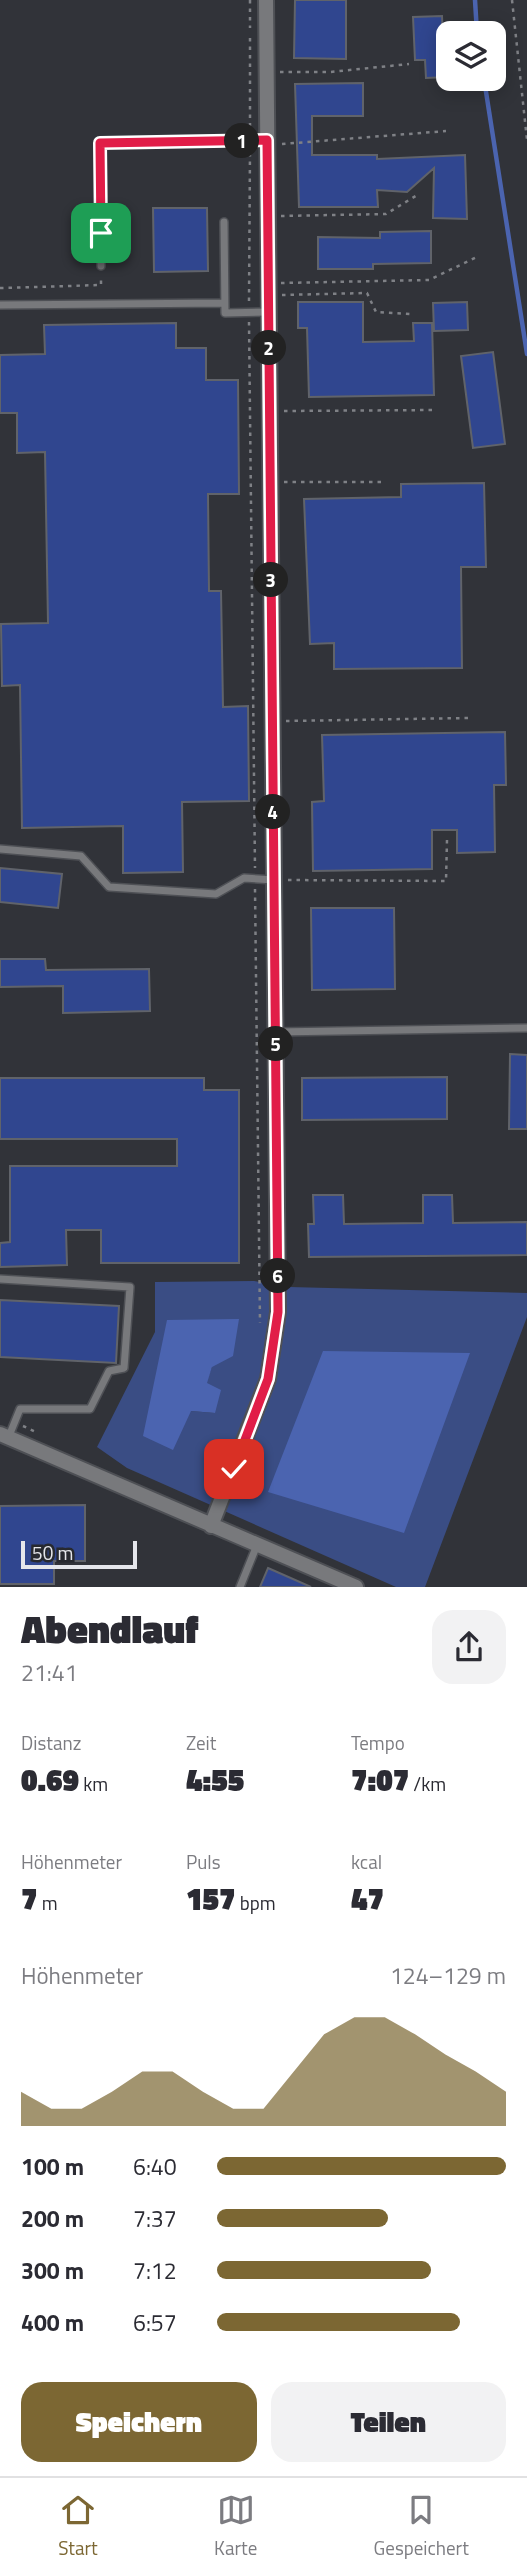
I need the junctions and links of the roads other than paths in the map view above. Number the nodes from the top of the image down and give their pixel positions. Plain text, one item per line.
1 (266, 0) edge
2 (267, 143) junction
3 (224, 222) dead end
4 (101, 265) road end
5 (224, 303) junction
6 (0, 305) edge
7 (269, 312) junction
8 (0, 849) edge
9 (274, 880) junction
10 (527, 1027) edge
11 (275, 1032) junction
12 (0, 1279) edge
13 (4, 1435) edge
14 (211, 1526) junction
15 (257, 1545) junction
16 (240, 1587) edge
17 (356, 1587) edge

1 - 2 street
2 - 4 lane
2 - 7 street
3 - 5 lane
5 - 6 lane
5 - 7 lane
7 - 9 street
8 - 9 lane
9 - 11 street
10 - 11 lane
11 - 14 street
12 - 13 lane
13 - 14 street
14 - 15 street
15 - 16 lane
15 - 17 street

